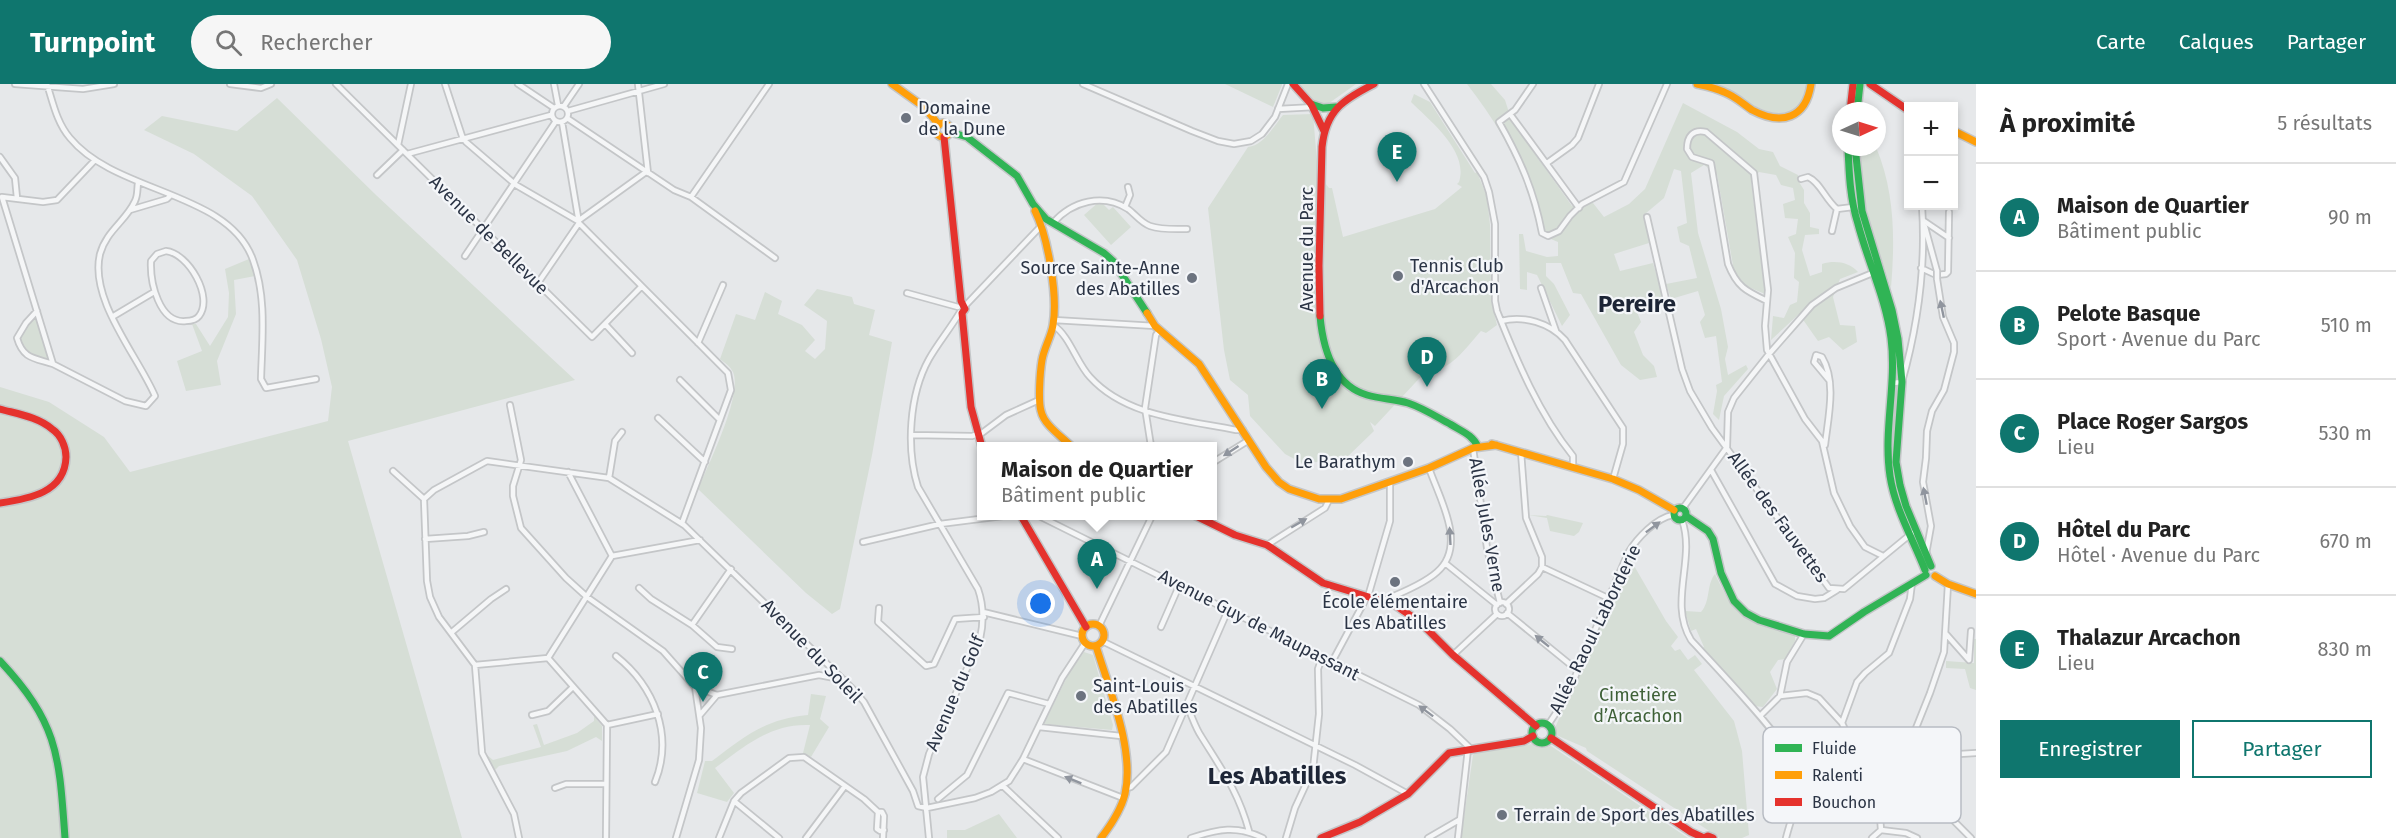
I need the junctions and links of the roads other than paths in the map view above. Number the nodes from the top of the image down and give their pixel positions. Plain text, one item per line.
1 (15, 84) edge
2 (114, 84) edge
3 (230, 84) edge
4 (271, 84) edge
5 (336, 84) edge
6 (411, 84) edge
7 (445, 84) edge
8 (518, 84) edge
9 (554, 84) edge
10 (579, 84) edge
11 (638, 84) edge
12 (664, 84) edge
13 (769, 84) edge
14 (892, 84) edge
15 (1083, 84) edge
16 (1288, 84) edge
17 (1293, 84) edge
18 (1374, 84) edge
19 (1424, 84) edge
20 (1533, 84) edge
21 (1599, 84) edge
22 (1667, 84) edge
23 (1697, 84) edge
24 (1811, 84) edge
25 (1853, 84) edge
26 (1860, 84) edge
27 (1870, 84) edge
28 (241, 85) edge
29 (47, 86) edge
30 (639, 91) junction
31 (1851, 102) edge
32 (1858, 102) edge
33 (559, 106) junction
34 (1336, 107) junction
35 (1904, 107) edge
36 (1278, 109) junction
37 (1317, 110) junction
38 (568, 111) junction
39 (1510, 114) junction
40 (552, 115) junction
41 (1330, 115) junction
42 (562, 120) junction
43 (939, 125) junction
44 (1324, 131) junction
45 (950, 132) junction
46 (1958, 133) edge
47 (944, 137) junction
48 (464, 139) junction
49 (1976, 142) edge
50 (398, 145) junction
51 (405, 152) junction
52 (1849, 156) edge
53 (1856, 156) edge
54 (0, 157) edge
55 (95, 160) junction
56 (1547, 163) junction
57 (647, 172) junction
58 (377, 175) dead end
59 (1801, 179) dead end
60 (138, 183) junction
61 (514, 183) junction
62 (1128, 188) dead end
63 (170, 196) junction
64 (1, 197) edge
65 (691, 197) junction
66 (18, 198) junction
67 (1125, 207) junction
68 (1853, 207) junction
69 (1579, 208) junction
70 (1837, 209) junction
71 (130, 210) junction
72 (1922, 210) edge
73 (1949, 212) dead end
74 (1647, 217) dead end
75 (579, 222) junction
76 (1047, 222) junction
77 (1923, 222) junction
78 (1187, 229) dead end
79 (484, 230) junction
80 (1832, 231) dead end
81 (1949, 238) junction
82 (465, 256) dead end
83 (775, 258) dead end
84 (1921, 268) junction
85 (1877, 271) junction
86 (538, 283) junction
87 (723, 285) dead end
88 (641, 287) junction
89 (1540, 288) dead end
90 (154, 292) junction
91 (907, 292) dead end
92 (1767, 301) junction
93 (961, 309) junction
94 (37, 311) junction
95 (112, 317) junction
96 (1501, 321) junction
97 (1053, 322) junction
98 (953, 323) junction
99 (605, 324) junction
100 (963, 326) junction
101 (1157, 328) junction
102 (1556, 331) junction
103 (698, 343) junction
104 (632, 353) dead end
105 (1769, 354) junction
106 (53, 364) junction
107 (316, 379) dead end
108 (680, 380) dead end
109 (1828, 380) junction
110 (1902, 382) junction
111 (1893, 383) junction
112 (1039, 400) junction
113 (510, 405) dead end
114 (0, 409) edge
115 (1145, 411) junction
116 (658, 418) dead end
117 (720, 420) junction
118 (1243, 429) junction
119 (622, 432) dead end
120 (912, 435) junction
121 (977, 435) junction
122 (1249, 440) junction
123 (979, 442) edge
124 (1066, 442) edge
125 (1150, 442) edge
126 (1476, 446) junction
127 (1727, 447) junction
128 (1825, 448) junction
129 (1521, 452) junction
130 (1217, 461) edge
131 (705, 462) junction
132 (519, 466) junction
133 (1573, 466) junction
134 (1429, 468) junction
135 (1711, 470) junction
136 (393, 471) dead end
137 (568, 472) junction
138 (609, 478) junction
139 (1613, 479) junction
140 (1390, 482) junction
141 (424, 499) junction
142 (1329, 500) junction
143 (0, 503) edge
144 (1673, 512) junction
145 (1684, 515) junction
146 (977, 519) edge
147 (1023, 520) edge
148 (1047, 520) edge
149 (1150, 520) edge
150 (1204, 520) edge
151 (681, 523) junction
152 (940, 524) junction
153 (484, 532) dead end
154 (1914, 532) junction
155 (425, 539) junction
156 (700, 540) junction
157 (863, 542) dead end
158 (1267, 545) junction
159 (1883, 555) junction
160 (1923, 555) junction
161 (612, 556) junction
162 (1130, 560) junction
163 (1445, 563) junction
164 (1542, 567) junction
165 (731, 569) junction
166 (1927, 570) junction
167 (1912, 583) junction
168 (1948, 584) junction
169 (1179, 586) junction
170 (639, 588) dead end
171 (506, 589) dead end
172 (1837, 590) junction
173 (1976, 594) edge
174 (1368, 595) junction
175 (587, 597) junction
176 (1608, 598) junction
177 (1384, 600) junction
178 (1501, 604) junction
179 (879, 608) dead end
180 (1228, 610) junction
181 (1507, 613) junction
182 (1497, 614) junction
183 (983, 615) junction
184 (692, 625) junction
185 (1098, 626) junction
186 (1086, 627) junction
187 (1161, 627) dead end
188 (452, 632) junction
189 (1971, 632) dead end
190 (1946, 633) junction
191 (1804, 634) junction
192 (1083, 640) junction
193 (1102, 641) junction
194 (1096, 646) junction
195 (732, 649) dead end
196 (1454, 655) junction
197 (616, 656) dead end
198 (1322, 657) junction
199 (548, 658) junction
200 (0, 661) edge
201 (1332, 662) junction
202 (829, 663) junction
203 (475, 665) junction
204 (1578, 670) junction
205 (819, 675) junction
206 (845, 680) junction
207 (573, 687) junction
208 (694, 687) junction
209 (1196, 687) junction
210 (717, 695) junction
211 (1780, 696) junction
212 (1049, 704) junction
213 (1187, 706) junction
214 (658, 714) junction
215 (532, 715) dead end
216 (700, 715) junction
217 (1760, 716) junction
218 (1842, 723) junction
219 (607, 725) junction
220 (1548, 725) junction
221 (1536, 726) junction
222 (1039, 727) junction
223 (1769, 727) edge
224 (1844, 727) edge
225 (1916, 727) edge
226 (1121, 736) junction
227 (1533, 736) junction
228 (1551, 738) junction
229 (1316, 747) junction
230 (1469, 749) junction
231 (1976, 753) edge
232 (1961, 754) edge
233 (1023, 759) junction
234 (655, 782) dead end
235 (606, 784) junction
236 (844, 786) junction
237 (1003, 786) junction
238 (555, 788) dead end
239 (1126, 788) junction
240 (914, 791) junction
241 (924, 792) junction
242 (1408, 794) junction
243 (1124, 798) junction
244 (926, 800) junction
245 (734, 801) junction
246 (939, 802) junction
247 (927, 808) junction
248 (1460, 820) junction
249 (1790, 823) edge
250 (1880, 823) edge
251 (1956, 823) edge
252 (1881, 830) junction
253 (1250, 831) junction
254 (65, 838) edge
255 (519, 838) edge
256 (605, 838) edge
257 (676, 838) edge
258 (719, 838) edge
259 (779, 838) edge
260 (806, 838) edge
261 (884, 838) edge
262 (929, 838) edge
263 (1058, 838) edge
264 (1101, 838) edge
265 (1191, 838) edge
266 (1263, 838) edge
267 (1286, 838) edge
268 (1321, 838) edge
269 (1428, 838) edge
270 (1458, 838) edge
271 (1704, 838) edge
272 (1713, 838) edge
273 (1786, 838) edge
274 (1872, 838) edge
275 (1917, 838) edge
276 (1971, 838) edge

1 - 29 street
2 - 29 street
3 - 28 street
4 - 28 street
5 - 50 street, Avenue de Bellevue
6 - 50 street
7 - 48 street
8 - 33 street
9 - 33 street
10 - 33 street
11 - 30 street
12 - 30 street
13 - 65 street
14 - 43 main road
15 - 36 street
16 - 36 street
17 - 37 main road, Avenue du Parc
18 - 34 main road
19 - 96 street
20 - 39 street
21 - 56 street
22 - 69 street
23 - 24 main road
25 - 31 main road
26 - 32 main road
27 - 35 main road
29 - 55 street
30 - 38 street
30 - 57 street
33 - 38 street
33 - 40 street
34 - 37 main road
34 - 41 main road, Avenue du Parc
36 - 37 street
37 - 41 main road
37 - 44 main road, Avenue du Parc
38 - 42 street
39 - 56 street
39 - 69 street
40 - 42 street
40 - 48 street
41 - 44 main road, Avenue du Parc
42 - 57 street
42 - 61 street
42 - 75 street
43 - 45 main road
43 - 47 main road
44 - 126 main road, Avenue du Parc
45 - 47 main road
45 - 76 main road
46 - 49 main road
47 - 93 main road
48 - 51 street
48 - 61 street
50 - 51 street, Avenue de Bellevue
51 - 58 street
51 - 79 street, Avenue de Bellevue
52 - 68 main road
53 - 85 main road
54 - 66 street
55 - 60 street
55 - 66 street
56 - 69 street
57 - 65 street
57 - 75 street
59 - 70 street
60 - 63 street
60 - 71 street
61 - 75 street
61 - 79 street
62 - 67 street
63 - 71 street
63 - 107 street
64 - 66 street
64 - 94 street
65 - 83 street
67 - 76 street, Avenue du Golf
67 - 78 street
68 - 70 street
68 - 85 main road
70 - 80 street
71 - 95 street
72 - 77 street
73 - 81 street
74 - 127 street, Allée des Fauvettes
75 - 86 street
75 - 88 street
76 - 93 street, Avenue du Golf
76 - 97 main road
76 - 101 main road
77 - 81 street
77 - 84 street
160 -> 77 street, bridge
79 - 82 street
79 - 86 street, Avenue de Bellevue
81 - 84 street
84 - 110 street
85 - 105 street
85 - 110 main road
85 - 111 main road
86 - 99 street, Avenue de Bellevue
87 - 103 street
88 - 99 street
88 - 103 street
89 - 102 street
90 - 90 street
90 - 95 street
91 - 93 street
92 - 92 street
92 - 105 street
93 - 98 street, Avenue du Golf
93 - 100 main road
94 - 106 street
94 - 106 street
95 - 106 street
96 - 102 street
96 - 133 street
97 - 101 street
97 - 112 main road
97 - 115 street
98 - 100 street
98 - 120 street, Avenue du Golf
99 - 104 street
100 - 121 main road
101 - 115 street
101 - 118 main road
102 - 139 street
103 - 117 street
105 - 127 street
105 - 128 street
108 - 117 street
109 - 109 street
109 - 128 street
110 - 111 street
110 - 154 main road
111 - 154 main road
112 - 121 street
112 - 124 main road
113 - 132 street
114 - 143 main road
115 - 118 street
115 - 125 street
116 - 131 street
117 - 131 street
118 - 122 main road
119 - 138 street
120 - 121 street
120 - 152 street, Avenue du Golf
121 - 123 main road
122 -> 130 street
122 - 142 main road
126 - 129 main road
126 - 134 main road
126 - 178 street, Allée Jules Verne
127 - 135 street
127 - 172 street, Allée des Fauvettes
128 - 159 street
129 - 133 main road
129 - 164 street
131 - 151 street
132 - 137 street
132 - 141 street
132 - 175 street
133 - 139 main road
134 - 140 main road
163 -> 134 street
135 - 145 street
135 - 172 street
136 - 141 street
137 - 138 street
137 - 161 street
138 - 151 street, Avenue du Soleil
139 - 144 main road
140 - 142 main road
140 - 174 street
141 - 155 street
158 -> 142 street
144 - 145 main road
144 - 145 main road
176 -> 144 street, Allée Raoul Laborderie
145 - 191 main road
145 - 217 street
146 - 152 street
147 - 186 main road
148 - 162 street, Avenue Guy de Maupassant
149 - 162 street
150 - 158 main road
151 - 156 street, Avenue du Soleil
152 - 157 street
152 - 183 street, Avenue du Golf
153 - 155 street
154 - 159 street, Allée des Fauvettes
154 - 160 main road
155 - 188 street
156 - 161 street
156 - 165 street, Avenue du Soleil
158 - 174 main road
159 - 172 street, Allée des Fauvettes
160 - 166 main road
161 - 175 street
162 - 169 street, Avenue Guy de Maupassant
162 - 185 street
163 - 177 street
163 - 178 street
164 - 176 street
164 - 178 street
165 - 184 street
165 - 202 street, Avenue du Soleil
166 - 167 main road
166 - 168 main road
167 - 191 main road
167 - 218 street
168 - 173 main road
168 - 190 street
169 - 180 street, Avenue Guy de Maupassant
169 - 187 street
170 - 184 street
171 - 188 street
174 - 177 main road
174 - 201 street
175 - 199 street
175 - 208 street
176 - 204 street, Allée Raoul Laborderie
177 - 196 main road
178 - 181 street
178 - 182 street
179 - 183 street
180 - 198 street, Avenue Guy de Maupassant
180 - 209 street
181 - 182 street
204 -> 181 street
182 - 196 street
183 - 192 street
183 - 241 street, Avenue du Golf
184 - 195 street
185 - 186 main road
185 - 193 main road
186 - 192 main road
188 - 203 street
189 - 190 street
190 - 225 street
191 - 211 street
192 - 194 main road
192 - 212 street
193 - 194 main road
193 - 209 street
194 - 226 main road
196 - 221 main road
197 - 214 street
198 - 201 street, Avenue Guy de Maupassant
198 - 229 street
199 - 203 street
199 - 207 street
200 - 254 main road
230 -> 201 street, Avenue Guy de Maupassant
202 - 205 street
202 - 206 street, Avenue du Soleil
203 - 255 street
204 - 220 street, Allée Raoul Laborderie
205 - 206 street
205 - 210 street
206 - 240 street, Avenue du Soleil
207 - 215 street
207 - 219 street
208 - 210 street
208 - 216 street
209 - 213 street
209 - 229 street
210 - 216 street
211 - 217 street
211 - 218 street
212 - 222 street
212 - 246 street
213 - 239 street
213 - 253 street
214 - 219 street
214 - 234 street
216 - 257 street
217 - 223 street
218 - 224 street
219 - 235 street
220 - 221 main road
220 - 228 main road
221 - 227 main road
222 - 226 street
222 - 233 street
226 - 239 main road
227 - 228 main road
227 - 230 main road
228 - 271 main road
229 - 242 street
229 - 267 street
230 - 242 main road
230 - 248 street
231 - 232 street
233 - 237 street
243 -> 233 street
235 - 238 street
235 - 256 street
236 - 245 street
236 - 260 street
236 - 261 street
237 - 246 street
237 - 263 street
239 - 243 main road
240 - 241 street
240 - 247 street, Avenue du Soleil
241 - 244 street, Avenue du Golf
242 - 268 main road
243 - 264 main road
244 - 246 street
244 - 247 street, Avenue du Golf
245 - 258 street
245 - 259 street
246 - 247 street
247 - 262 street, Avenue du Golf
248 - 269 street
248 - 270 street
249 - 273 street
250 - 252 street
251 - 276 street
252 - 274 street
252 - 275 street
253 - 265 street
253 - 266 street
271 - 272 main road

